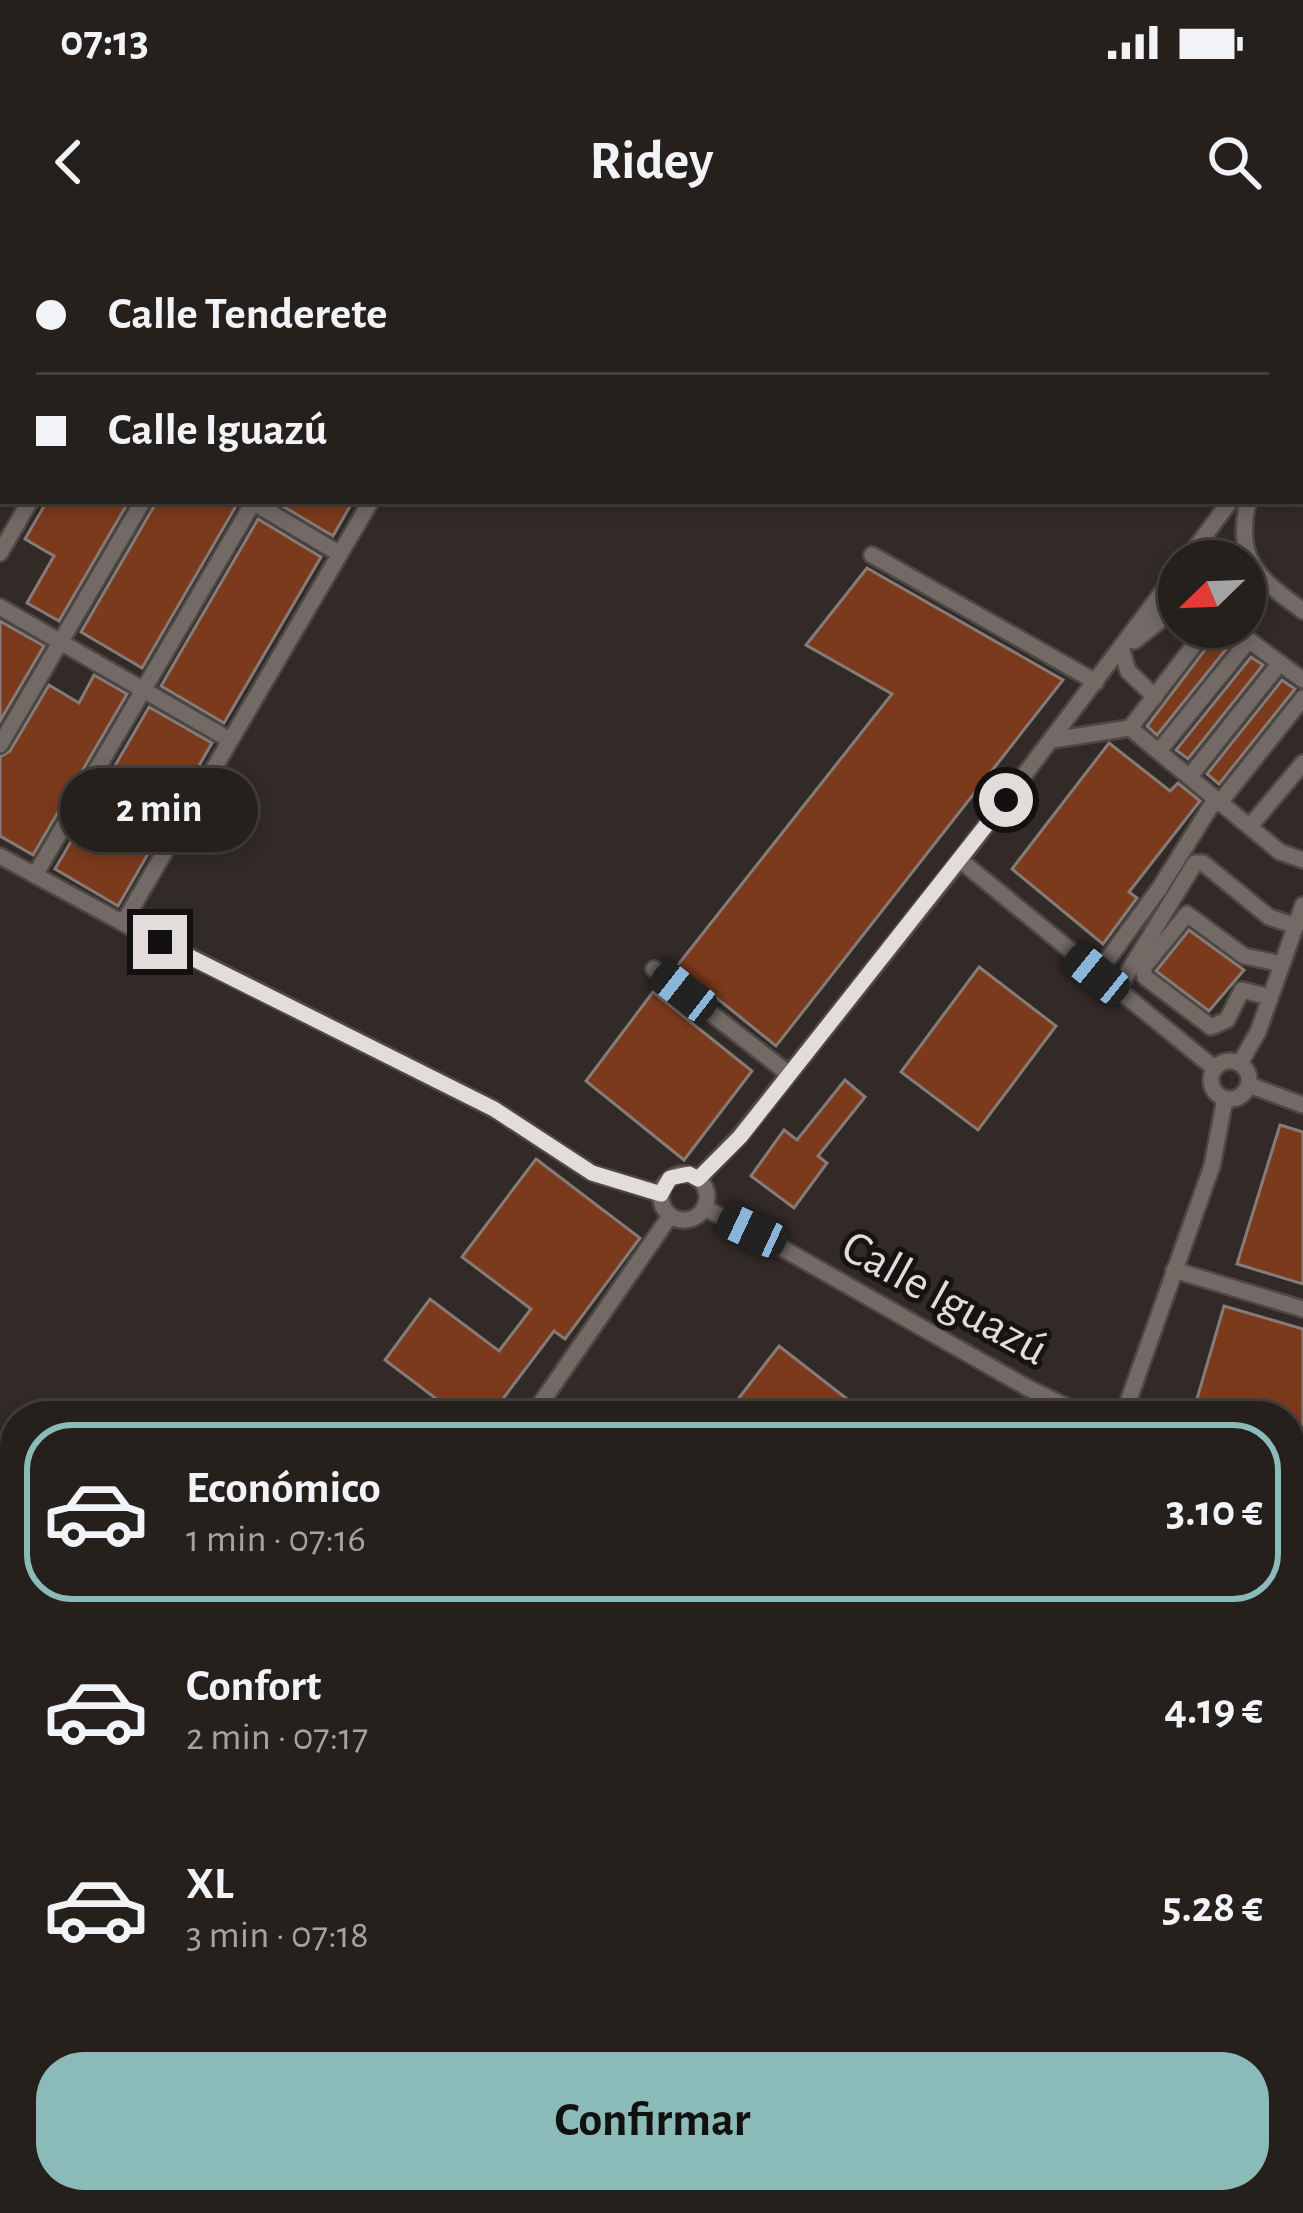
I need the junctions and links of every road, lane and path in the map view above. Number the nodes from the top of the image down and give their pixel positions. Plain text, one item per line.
1 (28, 504) edge
2 (141, 504) edge
3 (252, 504) edge
4 (256, 504) edge
5 (369, 504) edge
6 (1226, 504) edge
7 (1253, 504) edge
8 (1201, 540) edge
9 (1245, 540) edge
10 (0, 553) edge
11 (340, 554) junction
12 (872, 555) dead end
13 (1266, 581) edge
14 (1158, 599) edge
15 (0, 607) edge
16 (1303, 611) edge
17 (1158, 622) edge
18 (60, 642) junction
19 (1192, 648) edge
20 (1243, 648) edge
21 (1260, 648) edge
22 (1122, 650) junction
23 (1280, 663) junction
24 (1303, 680) edge
25 (1096, 682) junction
26 (143, 690) junction
27 (1155, 697) junction
28 (1303, 698) edge
29 (1130, 728) junction
30 (230, 740) junction
31 (1052, 740) junction
32 (0, 745) edge
33 (1159, 751) junction
34 (1303, 763) edge
35 (1190, 776) junction
36 (1221, 801) junction
37 (1251, 825) junction
38 (0, 856) edge
39 (960, 860) junction
40 (1303, 860) edge
41 (35, 875) junction
42 (1171, 902) junction
43 (1303, 904) edge
44 (1187, 914) junction
45 (123, 923) junction
46 (1296, 926) junction
47 (1282, 964) junction
48 (654, 969) dead end
49 (1097, 974) junction
50 (1117, 991) junction
51 (1270, 997) junction
52 (1240, 1063) junction
53 (1214, 1068) junction
54 (789, 1074) junction
55 (1249, 1085) junction
56 (1225, 1099) junction
57 (1303, 1105) edge
58 (698, 1179) junction
59 (661, 1194) junction
60 (704, 1208) junction
61 (670, 1216) junction
62 (1174, 1270) junction
63 (1303, 1309) edge
64 (542, 1401) edge
65 (1055, 1401) edge
66 (1129, 1401) edge

1 - 10 street
2 - 18 street
3 - 26 street
4 - 11 street
5 - 11 street
6 - 8 street
7 - 9 street
11 - 30 street
12 - 25 street
13 - 16 street
14 - 22 street
15 - 18 street
17 - 22 street
18 - 26 street
18 - 32 street
19 - 27 street
20 - 33 street
21 - 23 street
22 - 25 street
22 - 27 street
23 - 24 street
23 - 35 street
25 - 31 street
26 - 30 street
26 - 41 street
27 - 29 street
28 - 36 street
29 - 31 street
29 - 33 street
30 - 45 street
31 - 39 street
33 - 35 street
34 - 37 street
35 - 36 street
36 - 37 street
36 - 49 street
37 - 40 street
38 - 41 street
39 - 49 street
39 - 54 street
41 - 45 street
42 - 44 street
42 - 46 street
42 - 50 street
43 - 46 street
44 - 47 street
44 - 51 street
45 - 59 street
46 - 47 street
47 - 51 street
48 - 54 street
49 - 50 street
50 - 53 street
51 - 52 street
52 - 53 street
52 - 55 street
53 - 56 street
54 - 58 street
55 - 56 street
55 - 57 street
56 - 62 street
58 - 59 street
58 - 60 street
59 - 61 street
60 - 61 street
60 - 65 street, Calle Iguazú
61 - 64 street
62 - 63 street
62 - 66 street

